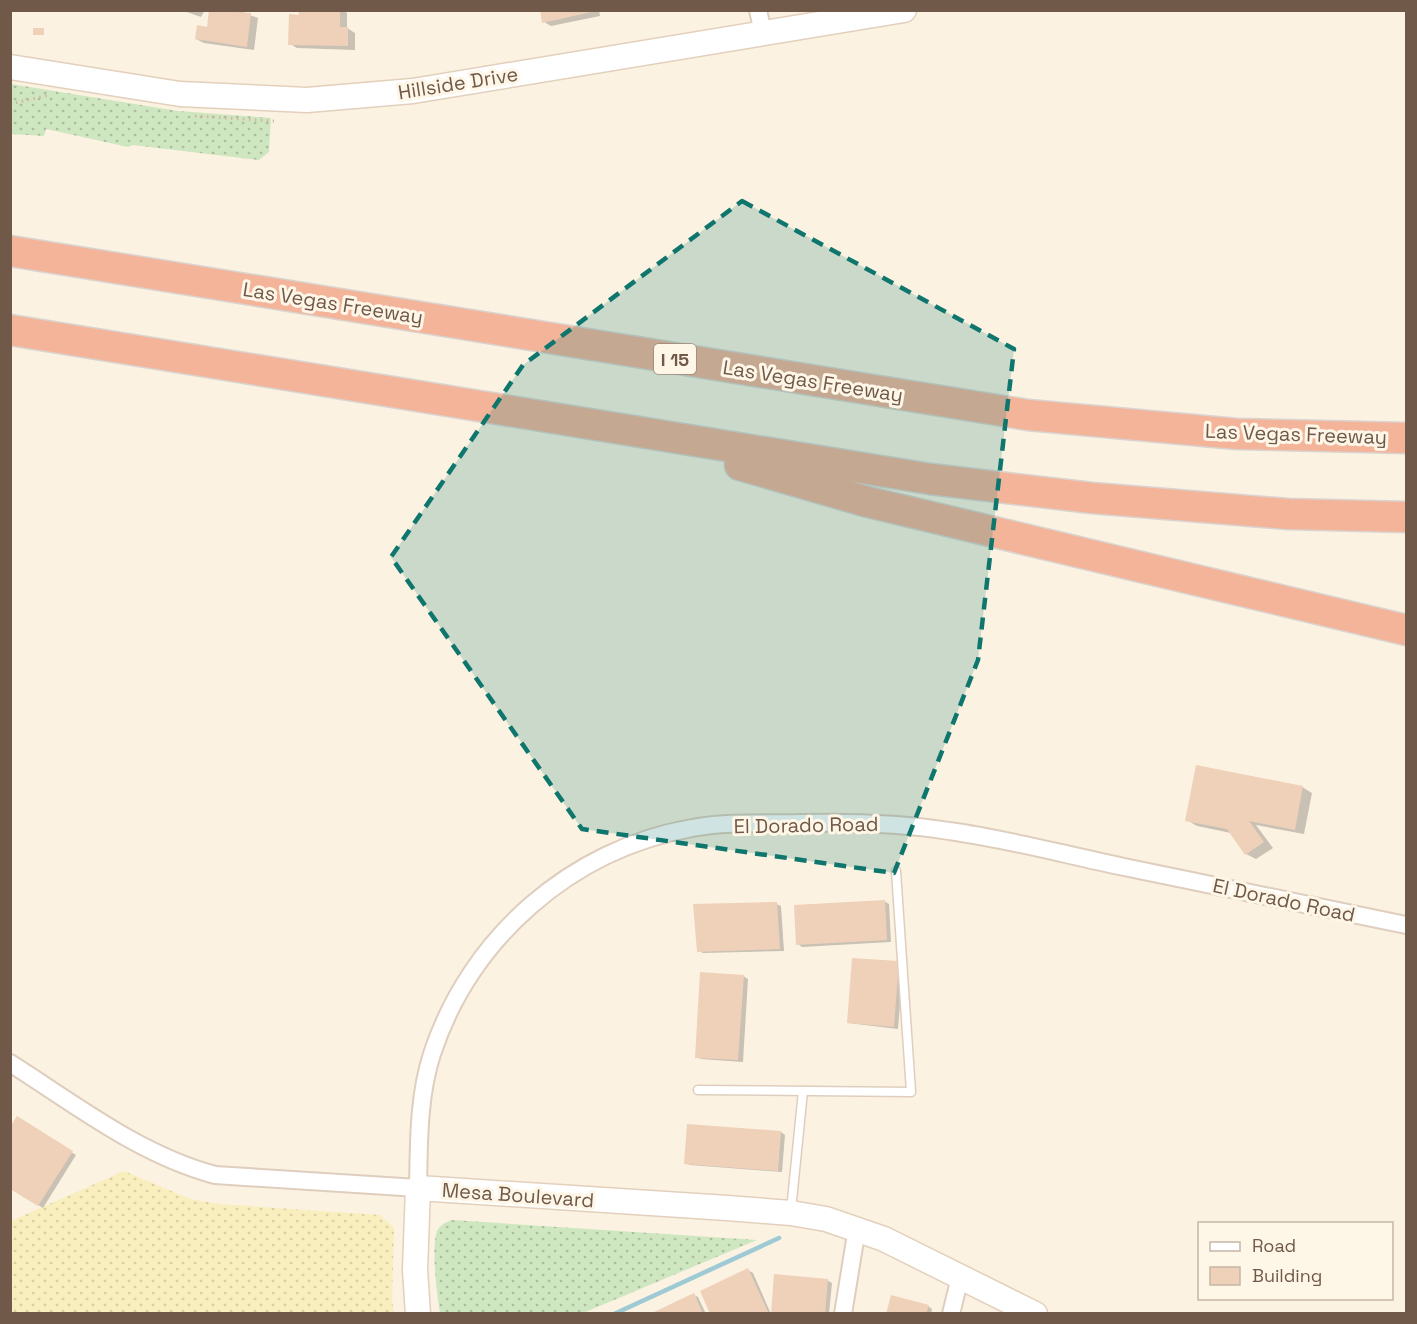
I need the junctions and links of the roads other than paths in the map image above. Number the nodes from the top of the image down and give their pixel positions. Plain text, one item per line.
1 (904, 10) edge
2 (761, 22) edge
3 (10, 67) edge
4 (10, 251) edge
5 (10, 330) edge
6 (605, 427) junction
7 (1407, 432) edge
8 (1342, 438) junction
9 (1407, 438) edge
10 (1407, 517) edge
11 (1407, 630) edge
12 (896, 870) dead end
13 (1407, 925) edge
14 (10, 1063) edge
15 (698, 1090) dead end
16 (803, 1091) junction
17 (418, 1188) junction
18 (791, 1213) junction
19 (857, 1228) junction
20 (960, 1277) junction
21 (418, 1314) edge
22 (843, 1314) edge
23 (951, 1314) edge
24 (1035, 1314) edge

1 - 2 main road, Hillside Drive
2 - 3 main road, Hillside Drive
4 - 8 highway, Las Vegas Freeway / I 15
5 - 6 highway
6 - 10 highway
6 - 11 highway
7 - 8 highway
8 - 9 highway, Las Vegas Freeway / I 15
12 - 16 lane
13 - 17 street, El Dorado Road
14 - 17 street, Mesa Boulevard
15 - 16 lane
16 - 18 lane
17 - 18 main road, Mesa Boulevard
17 - 21 main road
18 - 19 main road, Mesa Boulevard
19 - 20 main road, Mesa Boulevard
19 - 22 street
20 - 23 street
20 - 24 main road, Mesa Boulevard

